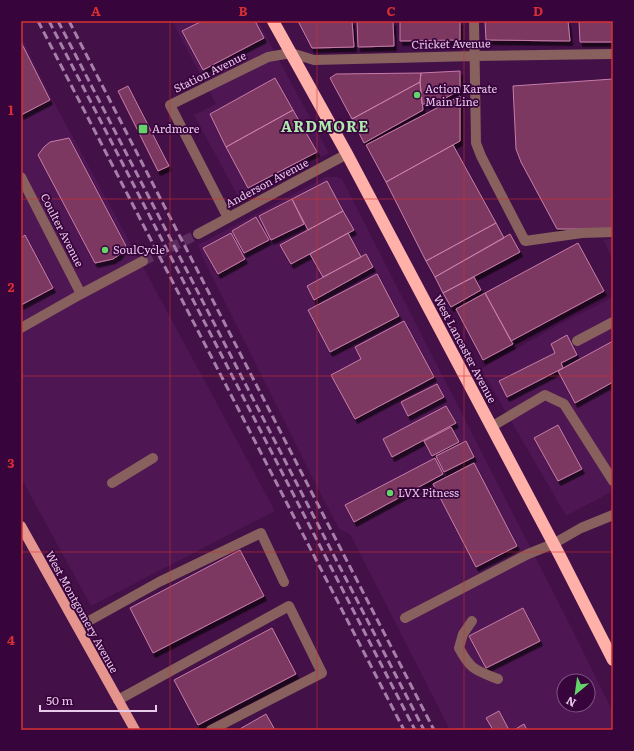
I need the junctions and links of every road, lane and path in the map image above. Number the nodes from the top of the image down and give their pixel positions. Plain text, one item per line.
1 (273, 21) edge
2 (474, 21) edge
3 (291, 53) junction
4 (613, 54) edge
5 (475, 56) junction
6 (347, 154) junction
7 (21, 177) edge
8 (228, 218) junction
9 (613, 232) edge
10 (198, 234) tunnel mouth
11 (143, 261) tunnel mouth
12 (81, 294) junction
13 (613, 322) edge
14 (21, 328) edge
15 (577, 341) dead end
16 (491, 427) junction
17 (153, 458) dead end
18 (613, 481) edge
19 (112, 483) dead end
20 (613, 515) edge
21 (21, 526) edge
22 (553, 544) junction
23 (284, 582) dead end
24 (405, 618) dead end
25 (472, 621) dead end
26 (78, 627) junction
27 (613, 660) edge
28 (498, 679) dead end
29 (118, 700) junction
30 (134, 730) edge
31 (211, 730) edge

1 - 3 highway, West Lancaster Avenue
2 - 5 street
3 - 5 street, Cricket Avenue
3 - 6 highway, West Lancaster Avenue
3 - 8 street, Station Avenue
4 - 5 street, Cricket Avenue
5 - 9 street
6 - 8 street, Anderson Avenue
6 - 16 highway, West Lancaster Avenue
7 - 12 street, Coulter Avenue
8 - 10 street, Anderson Avenue
11 - 12 street
12 - 14 street
13 - 15 street
16 - 18 street
16 - 22 highway, West Lancaster Avenue
17 - 19 street
20 - 22 street
21 - 26 main road, West Montgomery Avenue
22 - 24 street
22 - 27 highway, West Lancaster Avenue
23 - 26 street
25 - 28 street
26 - 29 main road, West Montgomery Avenue
29 - 30 main road, West Montgomery Avenue
29 - 31 street

